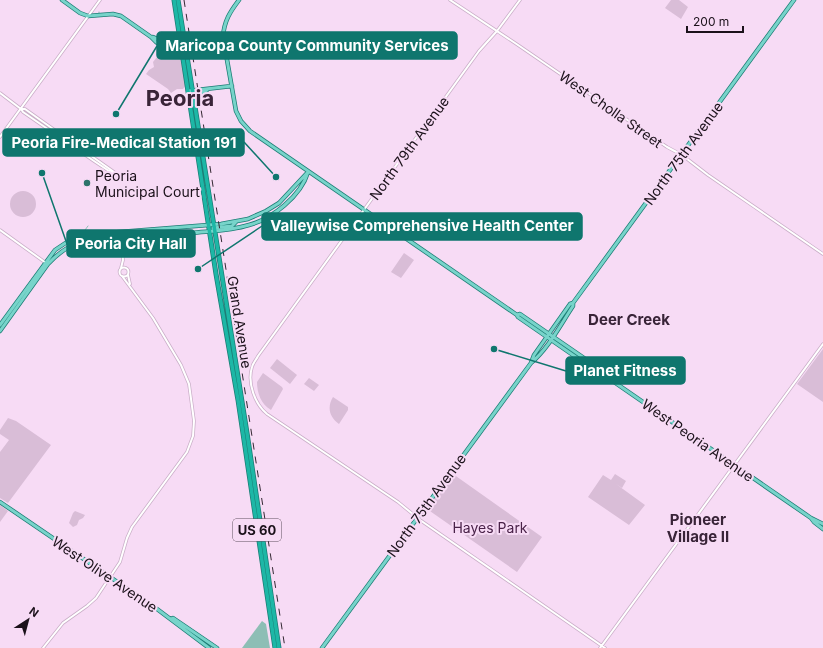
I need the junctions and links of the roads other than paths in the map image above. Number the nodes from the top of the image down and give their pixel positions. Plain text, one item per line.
1 (62, 0) edge
2 (100, 0) edge
3 (174, 0) edge
4 (178, 0) edge
5 (239, 0) edge
6 (450, 0) edge
7 (520, 0) edge
8 (798, 0) edge
9 (794, 1) edge
10 (88, 16) junction
11 (497, 31) junction
12 (224, 39) junction
13 (183, 44) junction
14 (232, 86) junction
15 (191, 92) junction
16 (0, 93) edge
17 (21, 109) junction
18 (52, 130) junction
19 (0, 137) edge
20 (88, 153) junction
21 (86, 155) junction
22 (682, 155) junction
23 (96, 158) junction
24 (94, 161) junction
25 (308, 172) junction
26 (364, 210) junction
27 (266, 212) junction
28 (268, 216) junction
29 (209, 225) junction
30 (214, 228) junction
31 (0, 230) edge
32 (210, 231) junction
33 (120, 232) junction
34 (121, 238) junction
35 (59, 246) junction
36 (64, 249) junction
37 (823, 254) edge
38 (123, 260) junction
39 (47, 263) junction
40 (121, 268) junction
41 (127, 268) junction
42 (128, 274) junction
43 (122, 276) junction
44 (130, 286) junction
45 (572, 304) junction
46 (517, 314) junction
47 (0, 325) edge
48 (0, 331) edge
49 (549, 334) junction
50 (553, 336) junction
51 (547, 337) junction
52 (550, 340) junction
53 (823, 344) edge
54 (578, 354) junction
55 (576, 357) junction
56 (586, 362) junction
57 (531, 363) junction
58 (734, 465) junction
59 (0, 502) edge
60 (417, 518) junction
61 (811, 518) junction
62 (823, 524) edge
63 (823, 529) edge
64 (260, 536) junction
65 (110, 577) junction
66 (179, 623) junction
67 (601, 647) edge
68 (43, 648) edge
69 (209, 648) edge
70 (217, 648) edge
71 (275, 648) edge
72 (279, 648) edge
73 (322, 648) edge
74 (605, 648) edge

1 - 10 main road
2 - 10 street
3 - 13 highway, Grand Avenue / US 60
4 - 13 highway, Grand Avenue / US 60
5 - 12 main road, West Peoria Avenue
6 - 11 street, West Cholla Street
7 - 11 street, North 79th Avenue
8 - 9 main road, North 75th Avenue
9 - 22 main road, North 75th Avenue
10 - 13 main road
10 - 17 street
11 - 22 street, West Cholla Street
11 - 26 street, North 79th Avenue
12 - 13 main road
12 - 14 main road, West Peoria Avenue
13 - 15 highway, Grand Avenue / US 60
14 - 15 main road
14 - 25 main road, West Peoria Avenue
15 - 29 highway, Grand Avenue / US 60
15 - 30 highway, Grand Avenue / US 60
16 - 17 street
17 - 18 street
17 - 19 street
18 - 20 street
18 - 21 street
20 - 21 street
20 - 23 street
21 - 24 street
22 - 37 street, West Cholla Street
22 - 45 main road, North 75th Avenue
23 - 24 street
23 - 24 street
25 - 26 main road, West Peoria Avenue
25 - 27 main road
25 - 28 main road
26 - 46 main road, West Peoria Avenue
26 - 60 street, North 79th Avenue
27 - 28 main road
27 - 30 main road
28 - 30 main road
29 - 30 main road
29 - 32 highway, Grand Avenue / US 60
29 - 33 main road
30 - 32 main road
30 - 64 highway, Grand Avenue / US 60
31 - 39 street
32 - 34 main road
32 - 64 highway, Grand Avenue / US 60
33 - 34 street
33 - 35 main road
34 - 36 main road
34 - 38 street
35 - 36 main road
35 - 39 main road
36 - 39 main road
38 - 40 street
38 - 41 street
39 - 47 main road
39 - 48 main road
40 - 41 street
40 - 43 street
41 - 42 street
42 - 43 street
42 - 44 street
43 - 44 street
44 - 65 street
45 - 49 main road, North 75th Avenue
45 - 50 main road, North 75th Avenue
46 - 49 main road, West Peoria Avenue
46 - 51 main road, West Peoria Avenue
49 - 50 main road, West Peoria Avenue
49 - 51 main road, North 75th Avenue
50 - 52 main road, North 75th Avenue
50 - 54 main road, West Peoria Avenue
51 - 52 main road, West Peoria Avenue
51 - 57 main road, North 75th Avenue
52 - 55 main road, West Peoria Avenue
52 - 57 main road, North 75th Avenue
53 - 58 street
54 - 55 main road
54 - 56 main road, West Peoria Avenue
55 - 56 main road, West Peoria Avenue
56 - 58 main road, West Peoria Avenue
57 - 60 main road, North 75th Avenue
58 - 61 main road, West Peoria Avenue
58 - 67 street
59 - 65 main road, West Olive Avenue
60 - 67 street, North 79th Avenue
60 - 73 main road, North 75th Avenue
61 - 62 main road, West Peoria Avenue
61 - 63 main road, West Peoria Avenue
64 - 71 highway, Grand Avenue / US 60
64 - 72 highway, Grand Avenue / US 60
65 - 66 main road, West Olive Avenue
65 - 68 street
66 - 69 main road
66 - 70 main road
67 - 74 street, North 79th Avenue

